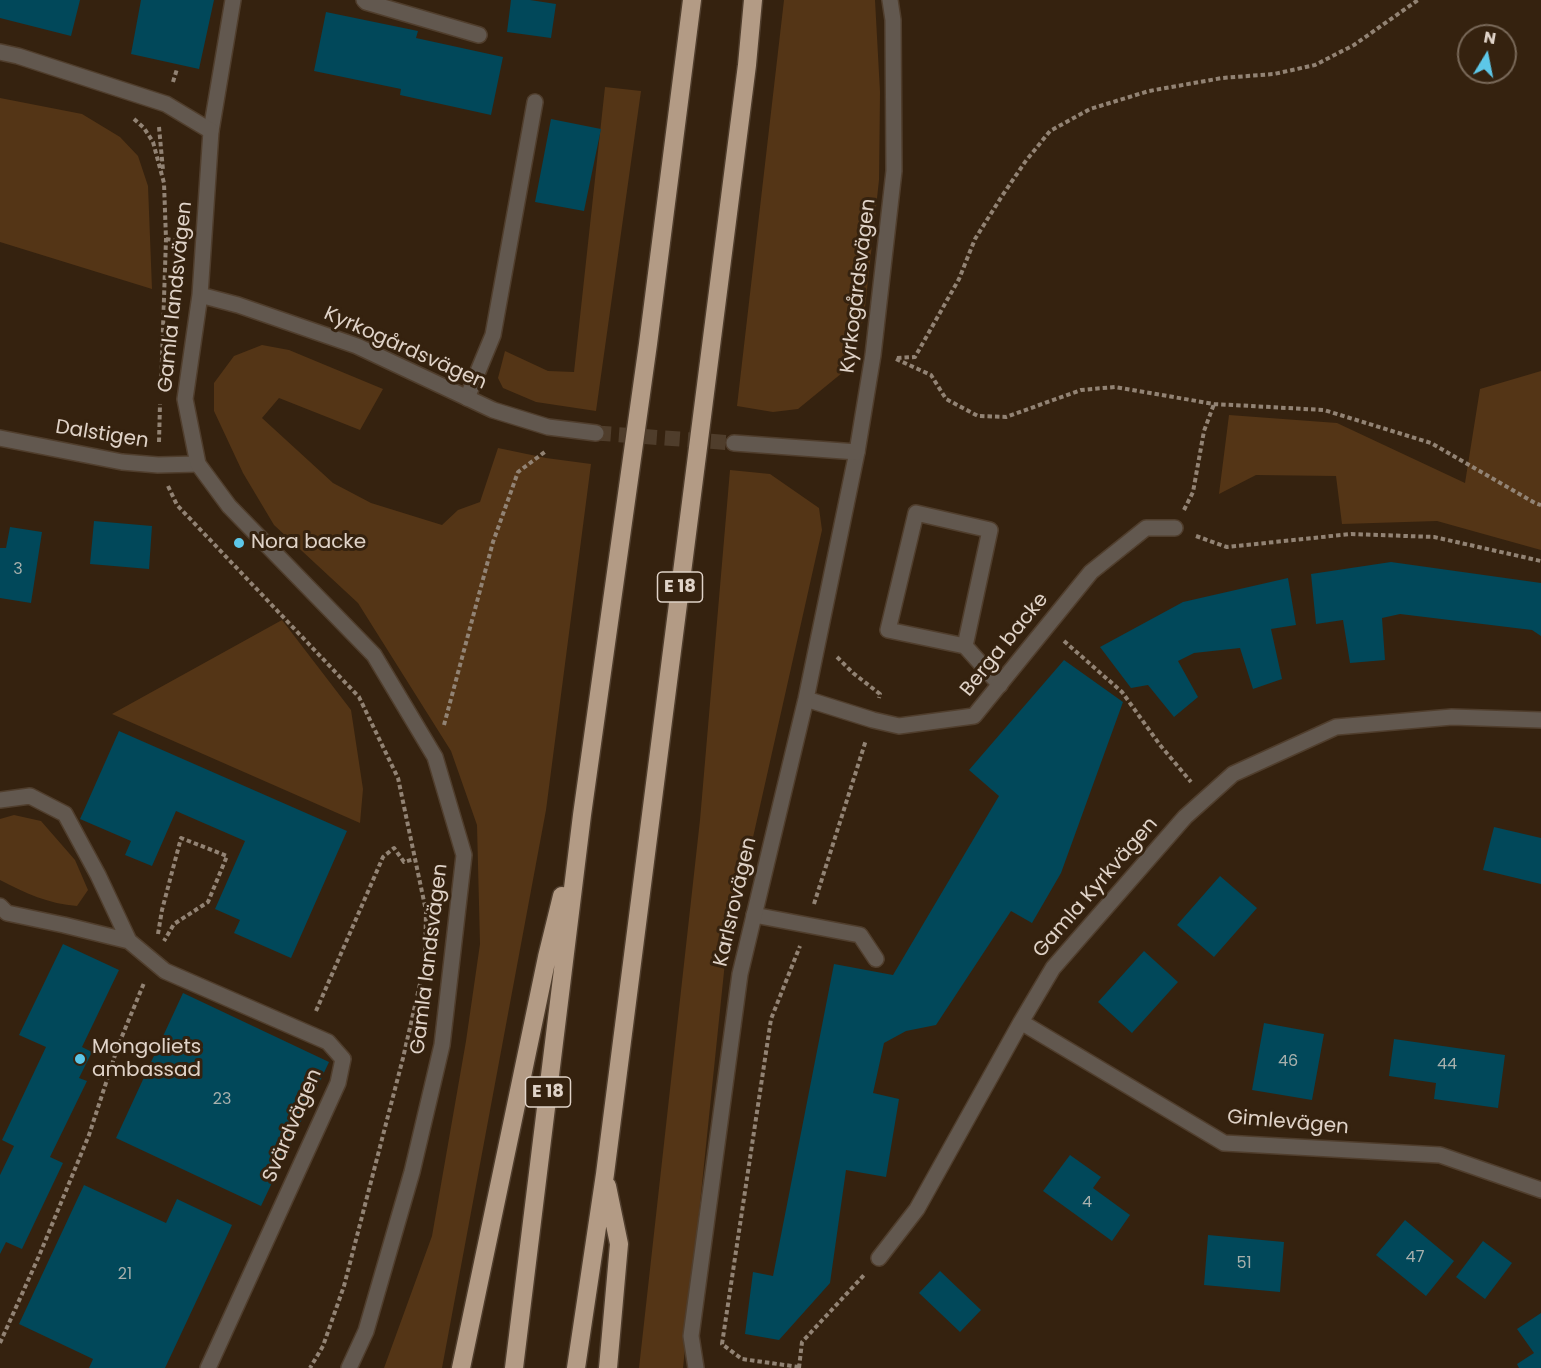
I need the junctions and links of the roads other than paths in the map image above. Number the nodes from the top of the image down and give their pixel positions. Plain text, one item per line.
1 (233, 0) edge
2 (364, 0) edge
3 (692, 0) edge
4 (753, 0) edge
5 (890, 0) edge
6 (479, 35) dead end
7 (0, 52) edge
8 (535, 102) dead end
9 (211, 131) junction
10 (200, 295) junction
11 (467, 398) junction
12 (596, 433) tunnel mouth
13 (0, 438) edge
14 (734, 443) tunnel mouth
15 (857, 452) junction
16 (198, 464) junction
17 (1175, 528) road end
18 (965, 646) junction
19 (1000, 685) junction
20 (806, 699) junction
21 (1541, 720) edge
22 (0, 800) edge
23 (582, 815) junction
24 (0, 906) edge
25 (754, 915) junction
26 (129, 941) junction
27 (876, 959) dead end
28 (1021, 1022) junction
29 (605, 1174) junction
30 (1541, 1190) edge
31 (879, 1258) road end
32 (208, 1368) edge
33 (349, 1368) edge
34 (461, 1368) edge
35 (514, 1368) edge
36 (576, 1368) edge
37 (608, 1368) edge
38 (696, 1368) edge

1 - 9 street, Gamla landsvägen
2 - 6 street
3 - 23 highway, E 18
4 - 29 highway, E 18
5 - 15 street, Kyrkogårdsvägen
7 - 9 street
8 - 11 street
9 - 10 street, Gamla landsvägen
10 - 11 street, Kyrkogårdsvägen
10 - 16 street, Gamla landsvägen
11 - 12 street, Kyrkogårdsvägen
13 - 16 street, Dalstigen
14 - 15 street
15 - 20 street, Karlsrovägen
16 - 33 street, Gamla landsvägen
17 - 19 street, Berga backe
18 - 18 street
18 - 19 street
19 - 20 street, Berga backe
20 - 25 street, Karlsrovägen
21 - 28 street, Gamla Kyrkvägen
22 - 26 street, Svärdvägen
23 - 34 highway
23 - 35 highway, E 18
24 - 26 street, Svärdvägen
25 - 27 street
25 - 38 street, Karlsrovägen
26 - 32 street, Svärdvägen
28 - 30 street, Gimlevägen
28 - 31 street, Gamla Kyrkvägen
29 - 36 highway, E 18
29 - 37 highway

